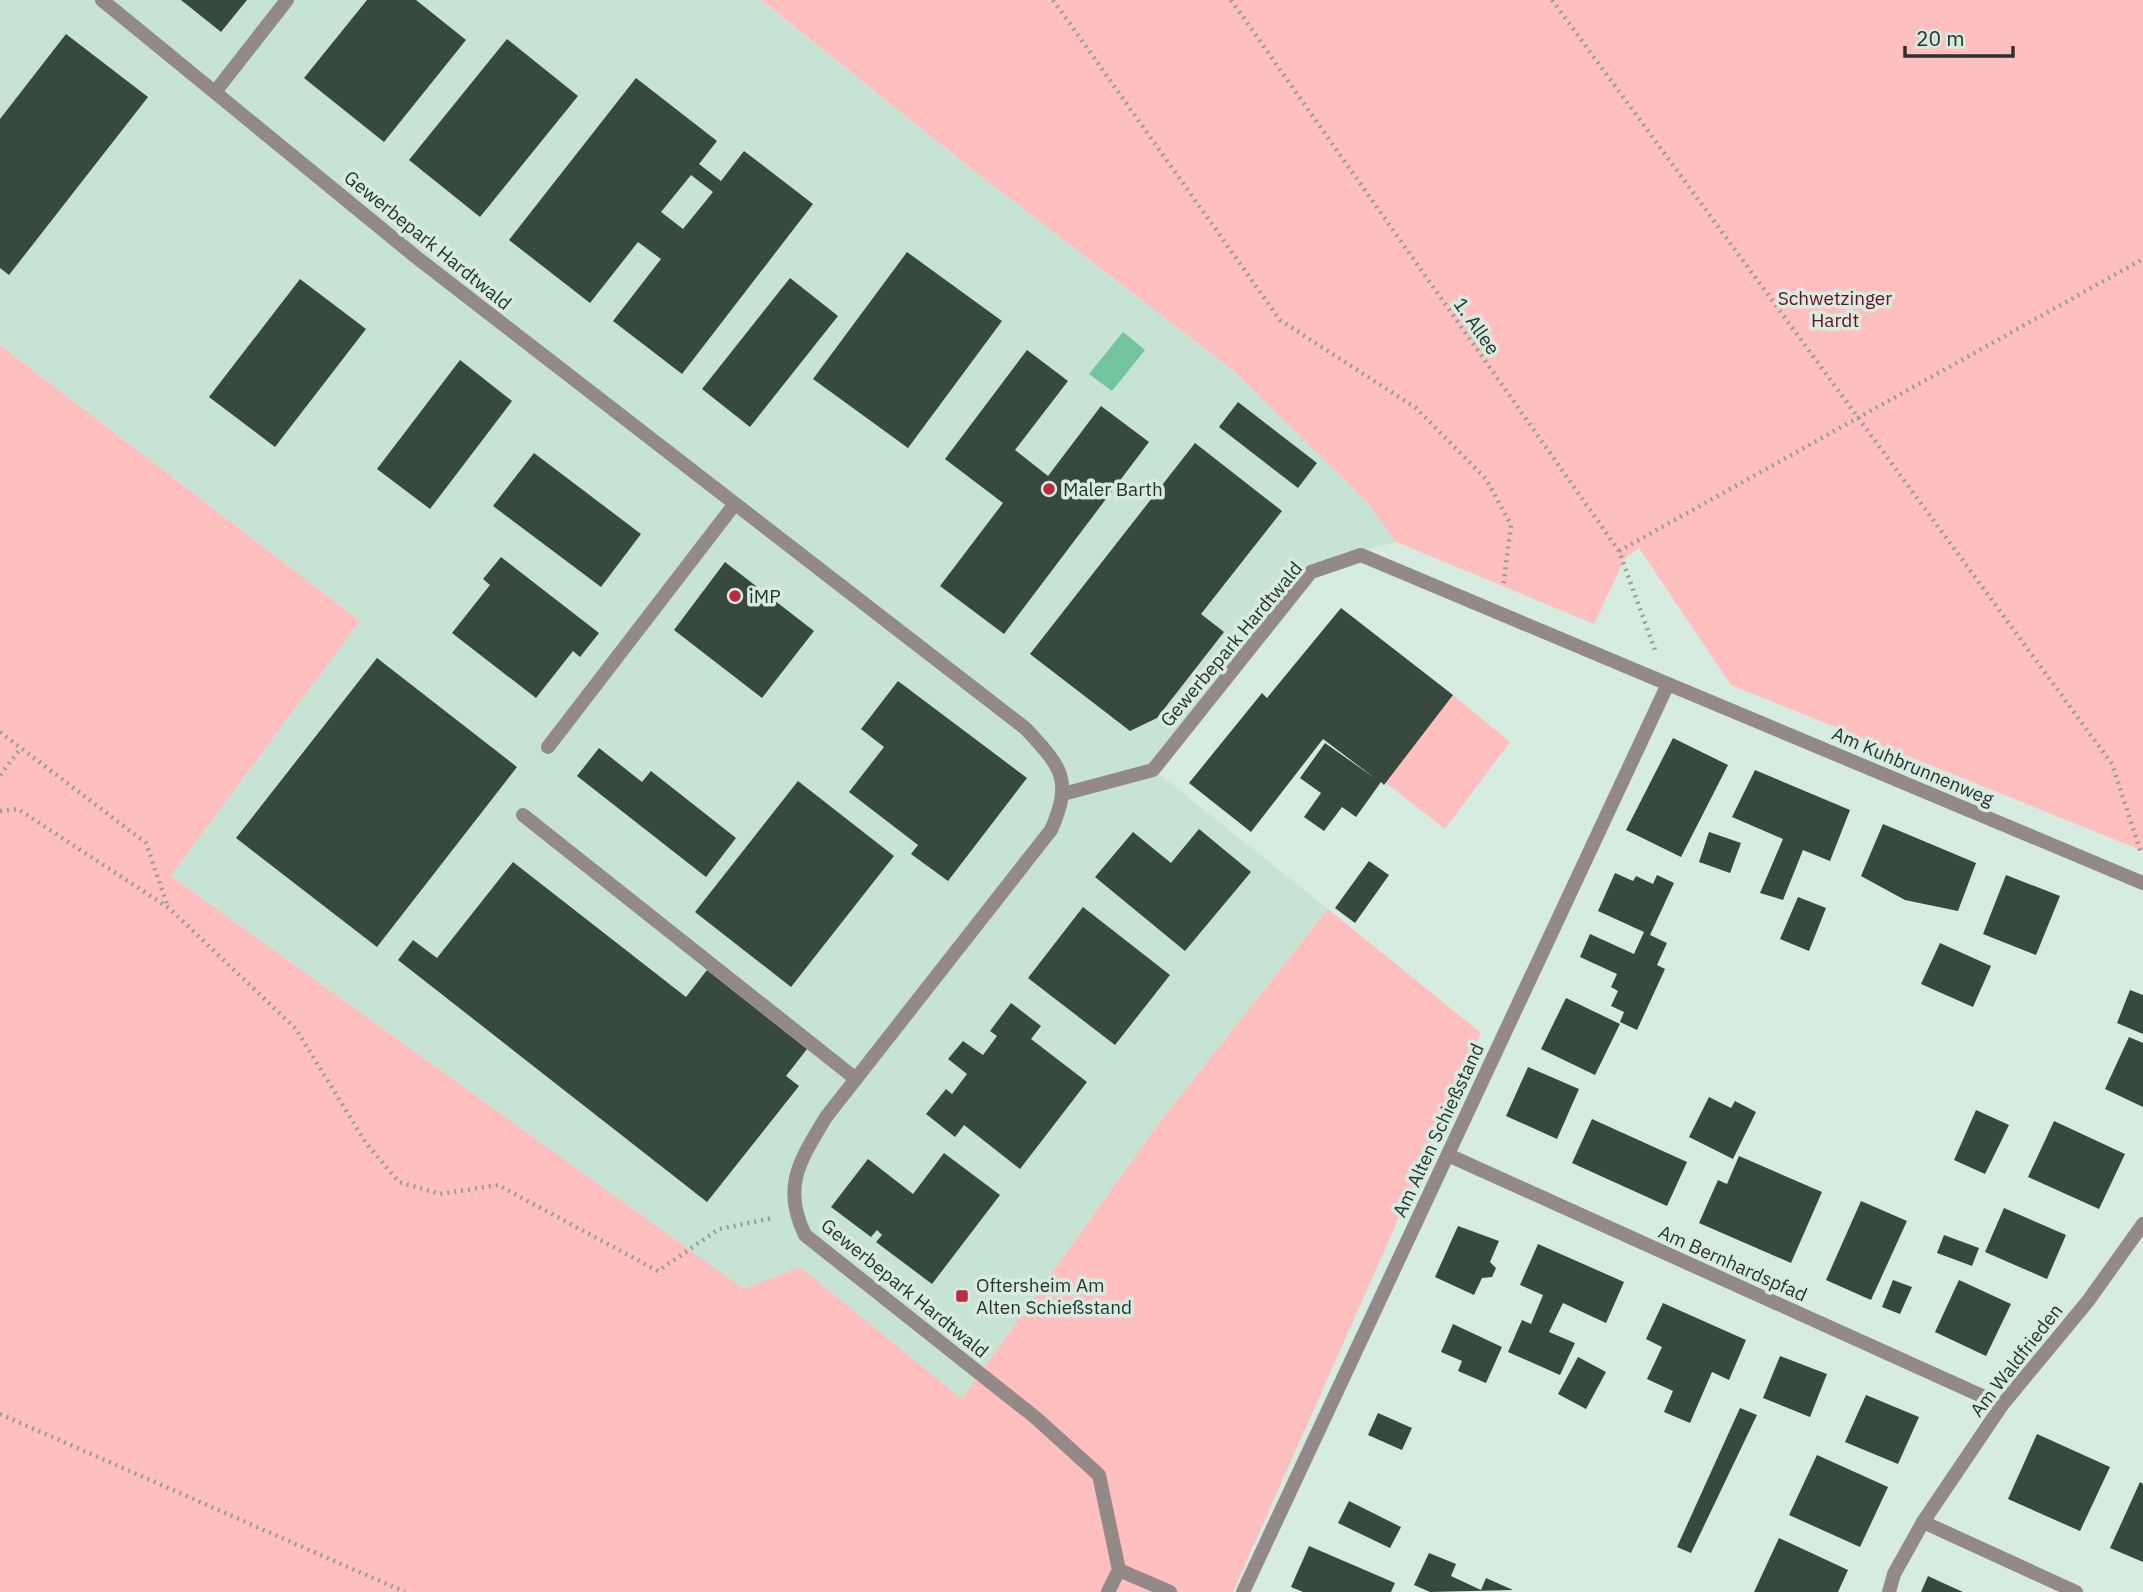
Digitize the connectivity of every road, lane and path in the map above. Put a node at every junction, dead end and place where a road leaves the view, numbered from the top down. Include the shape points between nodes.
1 (102, 0) edge
2 (287, 0) edge
3 (1054, 0) edge
4 (1231, 0) edge
5 (1552, 0) edge
6 (215, 92) junction
7 (2143, 259) edge
8 (1861, 419) junction
9 (734, 505) junction
10 (1619, 551) junction
11 (1500, 613) junction
12 (1668, 684) junction
13 (0, 732) edge
14 (548, 747) dead end
15 (21, 748) junction
16 (0, 775) edge
17 (1063, 794) junction
18 (0, 811) edge
19 (523, 814) dead end
20 (2143, 860) edge
21 (2143, 883) edge
22 (169, 908) junction
23 (856, 1079) junction
24 (1448, 1156) junction
25 (795, 1213) junction
26 (2143, 1224) edge
27 (2002, 1405) junction
28 (0, 1414) edge
29 (1923, 1522) junction
30 (1119, 1570) junction
31 (405, 1592) edge
32 (1108, 1592) edge
33 (1170, 1592) edge
34 (1243, 1592) edge
35 (1889, 1592) edge
36 (2076, 1592) edge

1 - 6 street, Gewerbepark Hardtwald
2 - 6 street
3 - 11 path via 1280,320 1416,408 1486,479 1511,525
4 - 10 path, 1. Allee
5 - 8 path
6 - 9 street, Gewerbepark Hardtwald via 416,257
7 - 8 path
8 - 10 path
8 - 20 path via 2112,764
9 - 14 street
9 - 17 street, Gewerbepark Hardtwald via 1025,728 1061,771
10 - 12 path, 1. Allee
11 - 12 street, Gewerbepark Hardtwald
11 - 17 street, Gewerbepark Hardtwald via 1361,555 1311,572 1153,770
12 - 21 street, Am Kuhbrunnenweg
12 - 24 street, Am Alten Schießstand
13 - 15 path
15 - 16 path
15 - 22 path via 146,843
17 - 23 street, Gewerbepark Hardtwald via 1051,830
18 - 22 path via 18,809
19 - 23 street
22 - 25 path via 296,1028 366,1143 399,1182 440,1195 498,1185 658,1271 719,1228
23 - 25 street, Gewerbepark Hardtwald via 799,1161
24 - 27 street, Am Bernhardspfad
24 - 34 street, Am Alten Schießstand
25 - 30 street, Gewerbepark Hardtwald via 805,1235 1005,1393 1099,1475
26 - 27 street, Am Waldfrieden via 2088,1301
27 - 29 street, Am Waldfrieden
28 - 31 path
29 - 35 street, Am Waldfrieden
29 - 36 street
30 - 32 street
30 - 33 street

